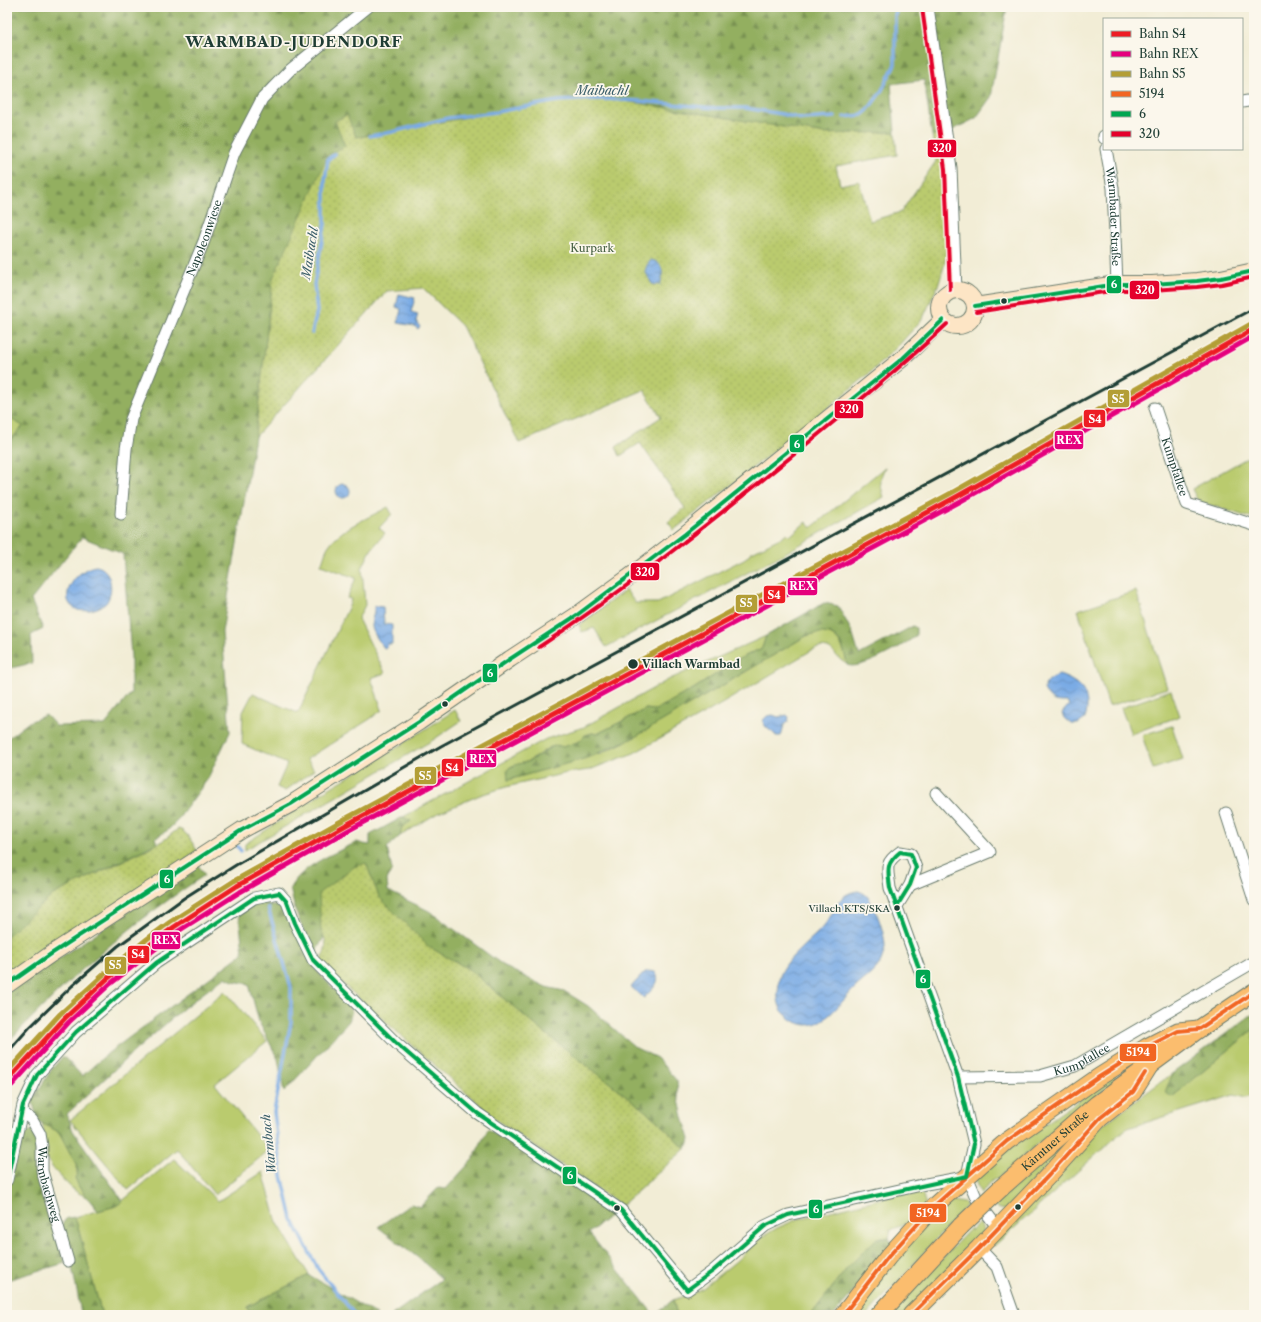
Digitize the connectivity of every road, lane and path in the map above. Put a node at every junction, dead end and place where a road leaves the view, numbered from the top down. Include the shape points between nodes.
1 (368, 7) edge
2 (928, 7) edge
3 (1254, 100) edge
4 (1243, 102) edge
5 (1106, 150) edge
6 (1254, 271) edge
7 (1117, 284) junction
8 (956, 290) junction
9 (975, 306) junction
10 (943, 320) junction
11 (1155, 408) dead end
12 (121, 514) dead end
13 (1254, 525) edge
14 (936, 793) dead end
15 (1226, 813) dead end
16 (910, 885) junction
17 (1254, 900) edge
18 (897, 906) junction
19 (1254, 962) edge
20 (7, 985) edge
21 (1254, 992) edge
22 (1199, 1029) junction
23 (1150, 1065) junction
24 (958, 1077) junction
25 (22, 1112) junction
26 (967, 1176) junction
27 (7, 1180) edge
28 (998, 1228) junction
29 (979, 1248) junction
30 (68, 1261) dead end
31 (844, 1315) edge
32 (879, 1315) edge
33 (911, 1315) edge
34 (1014, 1315) edge

1 - 12 street, Napoleonwiese via 290,70 262,99 234,153 204,241 131,419
2 - 8 street via 951,168
3 - 4 street
5 - 7 street, Warmbader Straße via 1113,188
6 - 7 street via 1197,281
7 - 9 street
8 - 9 street via 971,296
8 - 10 street via 946,294 940,302 939,312
9 - 10 street via 973,317 964,325 953,326
10 - 20 street via 903,358 691,529 577,615 419,722 291,804 229,839
11 - 13 street, Kumpfallee via 1187,504
14 - 16 street via 990,852
15 - 17 street
16 - 18 street
16 - 18 street via 916,868 911,854 900,852 891,858 888,865 890,888
18 - 24 street
19 - 24 street, Kumpfallee via 1075,1066 1040,1076
21 - 22 main road, Kärntner Straße
22 - 23 main road, Kärntner Straße
22 - 26 main road via 1178,1031 1099,1077 1007,1141
23 - 28 main road via 1133,1092 1100,1118
23 - 32 main road, Kärntner Straße, bridge via 1097,1104 1001,1188 961,1226
24 - 26 street via 974,1144
25 - 26 street via 37,1075 76,1032 156,963 254,898 279,893 287,902 313,960 397,1044 477,1113 621,1210 687,1290 765,1226 788,1215
25 - 27 street
25 - 30 street, Warmbachweg via 32,1120 40,1134 42,1171
26 - 28 street via 978,1202
26 - 31 main road via 933,1207 888,1257
28 - 29 main road
29 - 33 main road
29 - 34 street via 997,1267

